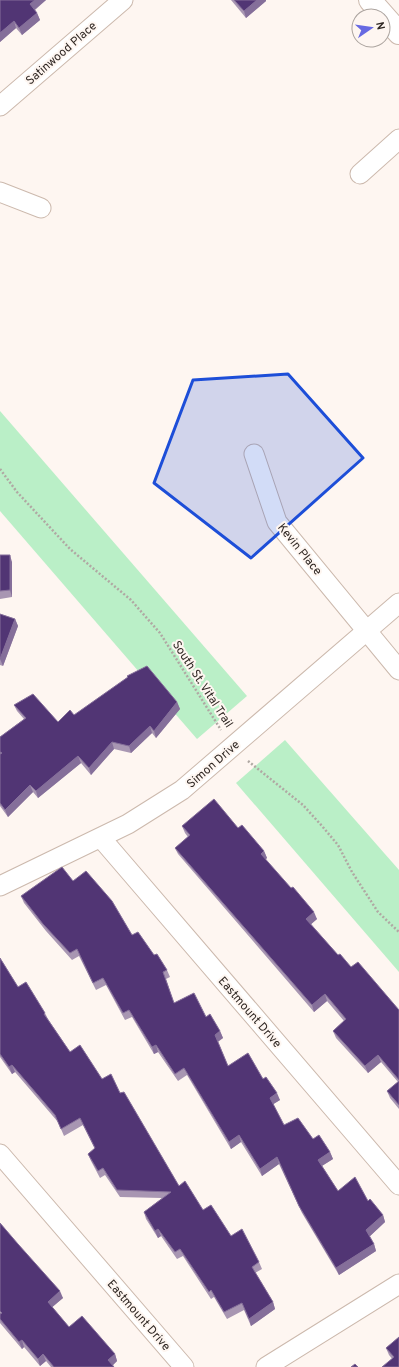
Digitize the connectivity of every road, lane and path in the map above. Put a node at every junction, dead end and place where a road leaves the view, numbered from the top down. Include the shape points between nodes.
1 (122, 0) edge
2 (370, 0) edge
3 (399, 33) edge
4 (0, 106) edge
5 (399, 139) edge
6 (360, 174) dead end
7 (0, 192) edge
8 (41, 208) dead end
9 (254, 454) dead end
10 (0, 469) edge
11 (399, 603) edge
12 (367, 632) junction
13 (399, 670) edge
14 (234, 746) junction
15 (101, 838) junction
16 (0, 886) edge
17 (399, 932) edge
18 (0, 1154) edge
19 (399, 1185) edge
20 (399, 1284) edge
21 (184, 1367) edge
22 (266, 1367) edge

1 - 4 street, Satinwood Place
2 - 3 street
5 - 6 street
7 - 8 street
9 - 12 street, Kevin Place via 278,522
10 - 14 path, South St. Vital Trail via 17,492 70,549 131,600 160,633 221,731
11 - 12 street, Simon Drive
12 - 13 street, Kevin Place
12 - 14 street, Simon Drive
14 - 15 street, Simon Drive via 182,790 143,816
14 - 17 path, South St. Vital Trail via 253,766 302,805 322,826 338,845 378,912
15 - 16 street, Simon Drive
15 - 19 street, Eastmount Drive
18 - 21 street, Eastmount Drive
20 - 22 street

